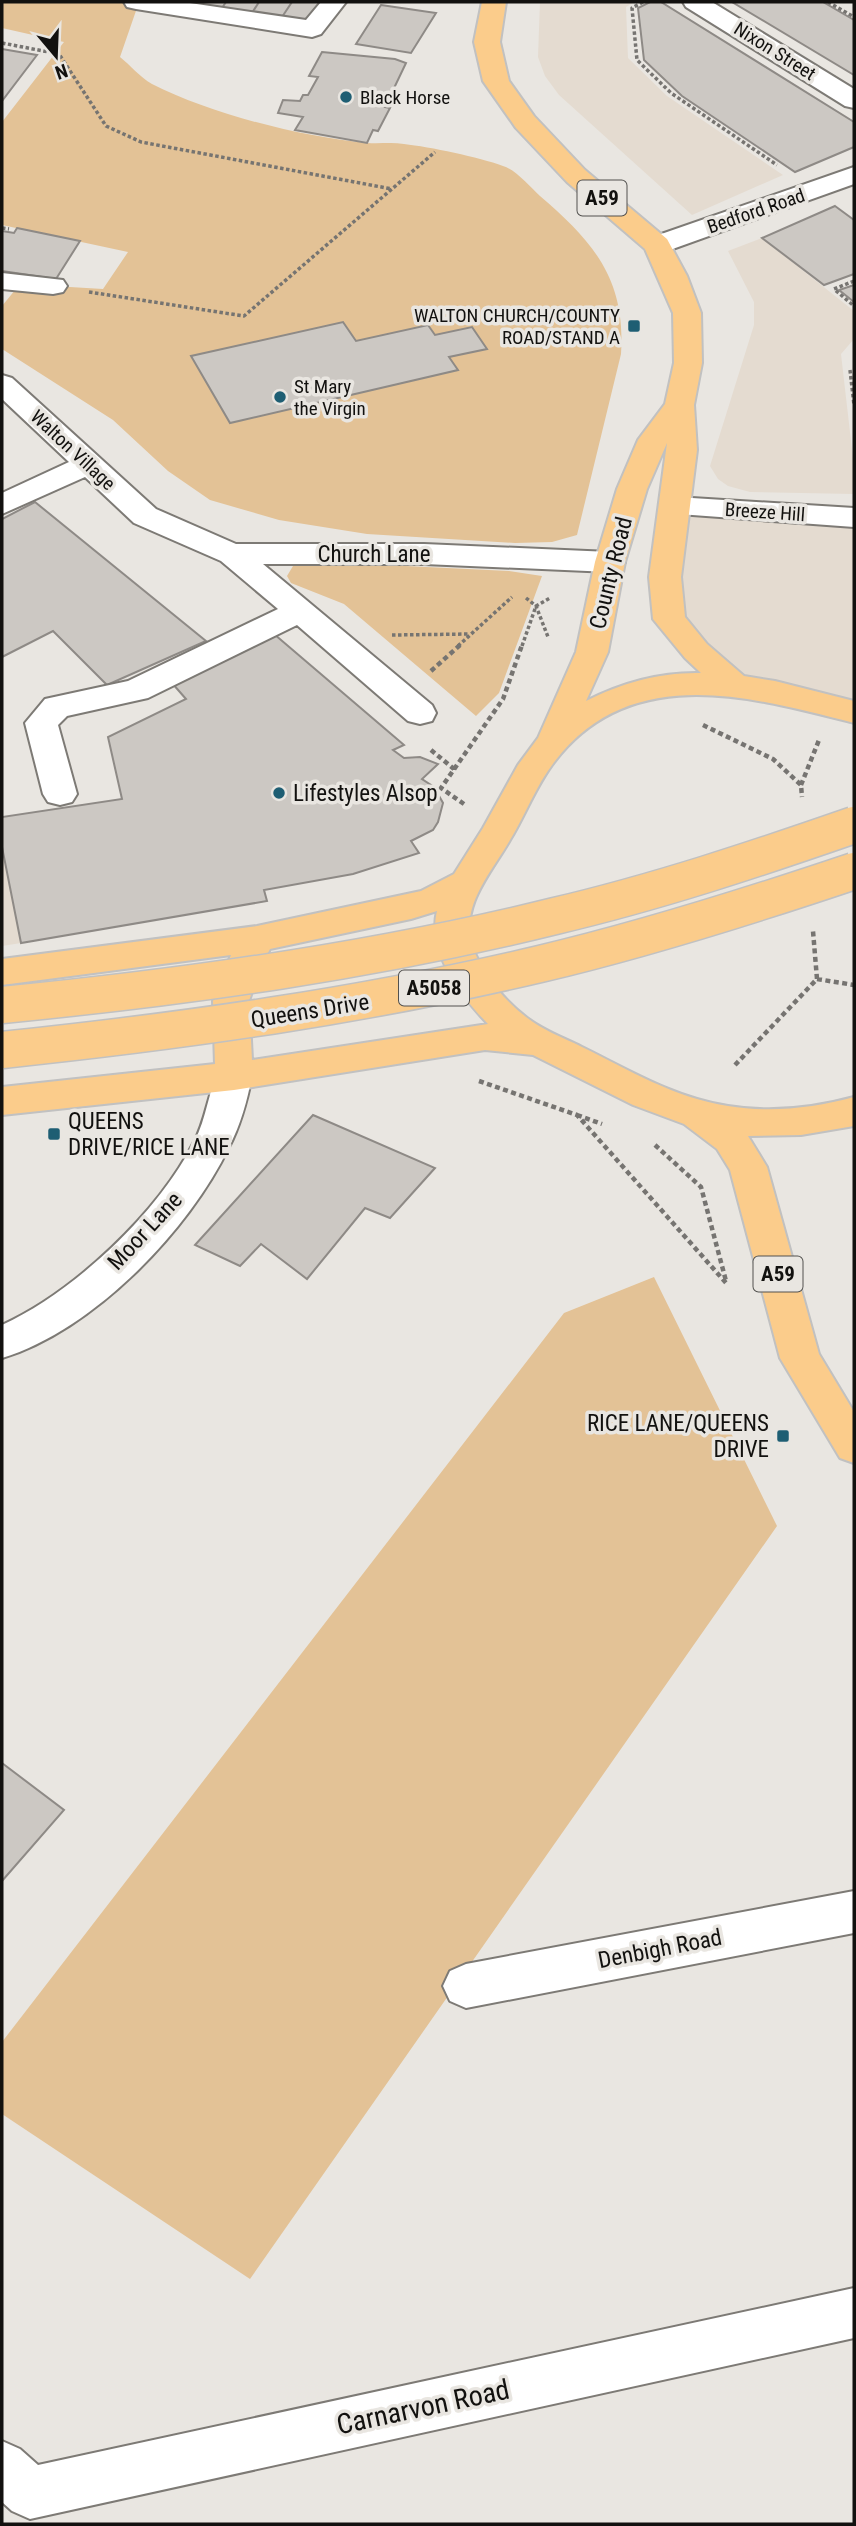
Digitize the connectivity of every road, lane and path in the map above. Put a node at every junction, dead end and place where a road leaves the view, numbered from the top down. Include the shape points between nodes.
1 (136, 2) edge
2 (334, 2) edge
3 (492, 2) edge
4 (643, 2) edge
5 (695, 2) edge
6 (828, 2) edge
7 (854, 17) edge
8 (2, 43) edge
9 (854, 100) edge
10 (435, 152) dead end
11 (840, 186) edge
12 (392, 189) junction
13 (2, 228) edge
14 (9, 229) dead end
15 (657, 245) junction
16 (2, 281) edge
17 (854, 281) edge
18 (53, 286) joint
19 (854, 306) edge
20 (850, 370) dead end
21 (2, 384) edge
22 (679, 405) junction
23 (854, 405) edge
24 (89, 464) junction
25 (2, 505) edge
26 (676, 506) junction
27 (145, 516) joint
28 (854, 518) edge
29 (232, 554) junction
30 (610, 562) junction
31 (518, 592) dead end
32 (300, 611) junction
33 (471, 634) junction
34 (548, 635) dead end
35 (330, 637) junction
36 (735, 686) junction
37 (411, 705) joint
38 (854, 712) edge
39 (820, 738) dead end
40 (550, 745) junction
41 (426, 746) dead end
42 (454, 769) junction
43 (800, 785) dead end
44 (60, 793) dead end
45 (473, 794) dead end
46 (854, 825) edge
47 (854, 871) edge
48 (467, 882) junction
49 (257, 939) junction
50 (2, 972) edge
51 (854, 985) edge
52 (2, 1005) edge
53 (541, 1042) junction
54 (2, 1050) edge
55 (735, 1065) dead end
56 (234, 1076) junction
57 (478, 1081) dead end
58 (2, 1101) edge
59 (854, 1111) edge
60 (694, 1112) junction
61 (727, 1284) dead end
62 (2, 1342) edge
63 (854, 1444) edge
64 (854, 1912) edge
65 (466, 1986) dead end
66 (854, 2313) edge
67 (2, 2467) edge

1 - 2 street via 312,29
3 - 15 highway, County Road / A59 via 486,43 496,81 525,122 576,176
4 - 11 path via 632,8 637,60 671,93
5 - 9 street, Nixon Street
6 - 7 path
8 - 12 path via 59,54 106,126 141,142
10 - 12 path
11 - 15 street, Bedford Road
12 - 18 path via 244,316
13 - 14 path
15 - 22 highway, County Road / A59 via 687,313 688,363
16 - 18 street
17 - 19 path via 834,289
20 - 23 path
21 - 24 street, Walton Village
22 - 26 highway, County Road / A59 via 682,450
22 - 30 highway, County Road / A59 via 653,440 632,489
24 - 25 street
24 - 27 street, Walton Village
26 - 28 street, Breeze Hill
26 - 36 highway, County Road / A59 via 665,577 669,619
27 - 29 street, Church Lane
29 - 30 street, Church Lane via 424,554
29 - 32 street
30 - 40 highway, County Road / A59 via 592,652
31 - 33 path
32 - 35 street
32 - 44 street via 137,690 56,707 41,723
33 - 35 path
33 - 37 path
34 - 42 path via 536,606 503,699
35 - 37 street
36 - 38 highway, A59
36 - 40 highway, A59 via 694,681 650,686 578,720
39 - 43 path
40 - 48 highway, A59
41 - 42 path
42 - 45 path via 441,788 466,806
46 - 52 highway, Queens Drive / A5058, bridge via 647,891 393,952 111,995
47 - 54 highway, Queens Drive / A5058, bridge via 585,955 454,985 317,1012
48 - 49 highway via 411,906
48 - 53 highway, A59 via 458,895 452,933 460,957 490,1006 516,1029
49 - 50 highway
49 - 56 highway via 232,1001
51 - 55 path via 817,979
53 - 56 highway via 485,1037
53 - 60 highway, A59 via 646,1097
56 - 58 highway
56 - 62 street, Moor Lane via 227,1114 213,1144 195,1175 149,1231 92,1287 41,1323
57 - 61 path via 577,1115
59 - 60 highway, A59 via 782,1125
60 - 63 highway, A59 via 730,1139 748,1167 800,1358
64 - 65 street, Denbigh Road
66 - 67 street, Carnarvon Road via 30,2493

